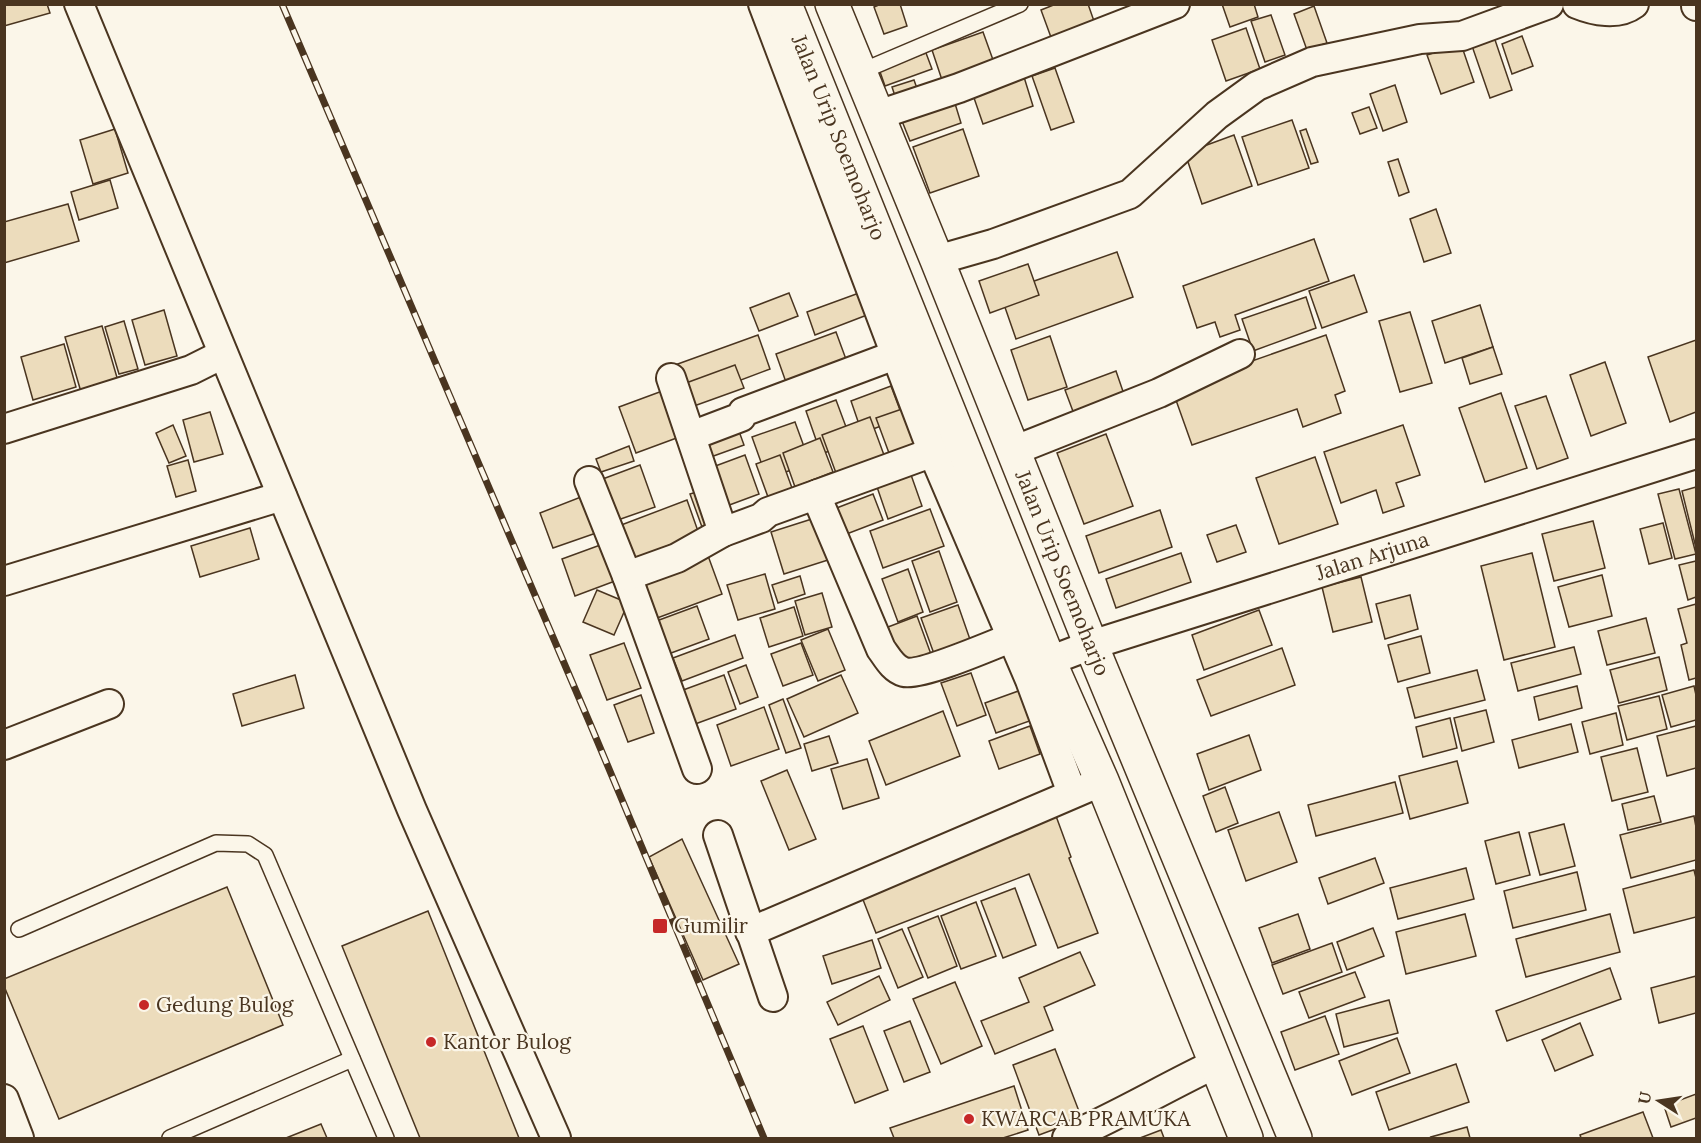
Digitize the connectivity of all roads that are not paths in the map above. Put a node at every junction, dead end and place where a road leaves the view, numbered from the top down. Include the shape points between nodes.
1 (79, 4) edge
2 (763, 4) edge
3 (785, 4) edge
4 (832, 4) edge
5 (848, 4) edge
6 (1020, 4) edge
7 (1175, 4) edge
8 (1549, 4) edge
9 (1577, 4) edge
10 (1634, 4) edge
11 (866, 70) junction
12 (883, 113) junction
13 (941, 258) junction
14 (909, 350) junction
15 (223, 354) junction
16 (1240, 354) dead end
17 (671, 378) dead end
18 (4, 429) edge
19 (691, 436) junction
20 (947, 447) junction
21 (1018, 449) junction
22 (1696, 454) edge
23 (589, 481) dead end
24 (818, 494) junction
25 (282, 496) junction
26 (723, 532) junction
27 (627, 576) junction
28 (4, 580) edge
29 (1023, 632) junction
30 (1096, 644) junction
31 (1049, 661) junction
32 (108, 704) dead end
33 (4, 745) edge
34 (697, 769) dead end
35 (1102, 781) junction
36 (1072, 793) junction
37 (718, 835) dead end
38 (19, 929) dead end
39 (750, 932) junction
40 (773, 997) dead end
41 (352, 1059) junction
42 (1217, 1063) junction
43 (4, 1100) edge
44 (19, 1138) edge
45 (170, 1138) edge
46 (386, 1138) edge
47 (556, 1138) edge
48 (1067, 1138) edge
49 (1246, 1138) edge
50 (1295, 1138) edge

1 - 15 street
2 - 14 street
3 - 14 highway, Jalan Urip Soemoharjo
4 - 11 highway, Jalan Urip Soemoharjo
5 - 11 street
6 - 11 lane
7 - 12 street via 960,88
8 - 13 street via 1461,36 1420,39 1312,62 1257,86 1217,115 1130,194 993,244
9 - 10 street via 1611,12
11 - 12 highway, Jalan Urip Soemoharjo
12 - 13 highway, Jalan Urip Soemoharjo
13 - 21 highway, Jalan Urip Soemoharjo
14 - 19 street via 743,412 741,417
14 - 20 highway, Jalan Urip Soemoharjo
15 - 18 street via 192,370
15 - 25 street
16 - 21 street via 1159,393
17 - 19 street
19 - 26 street
20 - 24 street
20 - 29 highway, Jalan Urip Soemoharjo
21 - 30 highway, Jalan Urip Soemoharjo
22 - 30 street, Jalan Arjuna
23 - 27 street
24 - 26 street
24 - 29 street via 881,649 898,669 910,672 942,665
25 - 28 street
25 - 47 street via 443,882
26 - 27 street via 677,558
27 - 34 street
29 - 31 highway, Jalan Urip Soemoharjo
29 - 36 street via 1030,680
30 - 31 street, Jalan Arjuna
30 - 50 highway, Jalan Urip Soemoharjo
31 - 35 highway, Jalan Urip Soemoharjo
32 - 33 street
35 - 36 street
35 - 42 highway, Jalan Urip Soemoharjo
36 - 39 street
37 - 39 street
38 - 41 lane via 216,843 248,844 265,855
39 - 40 street
41 - 45 lane
41 - 46 lane
42 - 48 street
42 - 49 highway, Jalan Urip Soemoharjo
43 - 44 street

